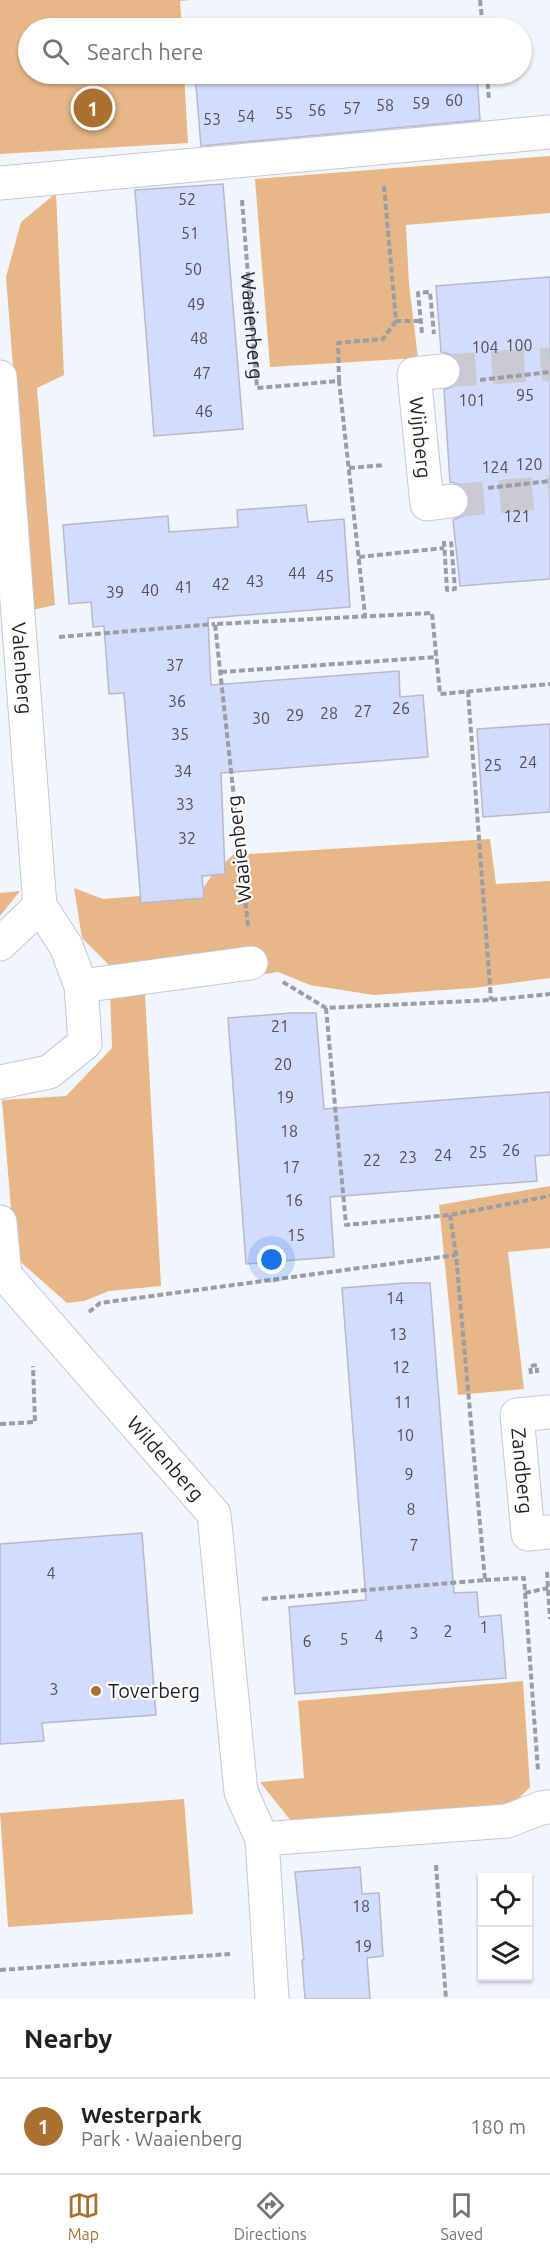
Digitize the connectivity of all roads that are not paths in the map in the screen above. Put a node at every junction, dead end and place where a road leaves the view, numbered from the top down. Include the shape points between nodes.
1 (550, 132) edge
2 (0, 183) edge
3 (457, 376) tunnel mouth
4 (0, 377) edge
5 (446, 502) tunnel mouth
6 (39, 906) junction
7 (0, 944) edge
8 (251, 963) road end
9 (81, 986) junction
10 (0, 1082) edge
11 (0, 1222) edge
12 (548, 1412) dead end
13 (547, 1532) edge
14 (545, 1808) edge
15 (262, 1839) junction
16 (272, 1999) edge

1 - 2 street
3 - 5 street, Wijnberg via 414,374 426,504
4 - 6 street, Valenberg
6 - 7 street
6 - 9 street via 66,946
8 - 9 street
9 - 10 street via 85,1043 49,1072
11 - 15 street, Wildenberg via 5,1275 214,1514 241,1792
12 - 13 street, Zandberg via 517,1414 528,1534
14 - 15 street via 507,1821
15 - 16 street

